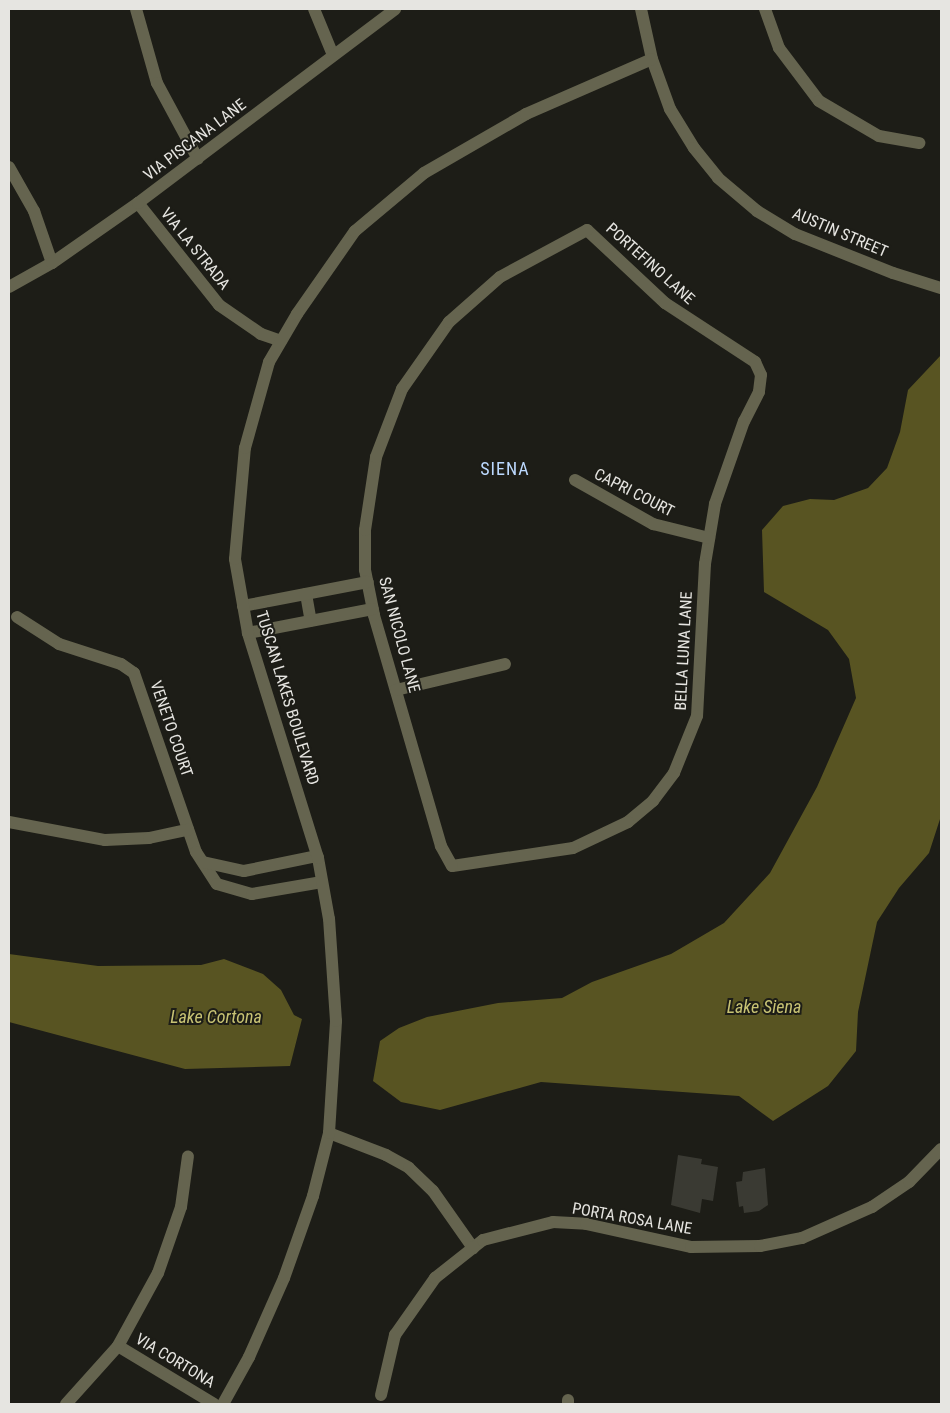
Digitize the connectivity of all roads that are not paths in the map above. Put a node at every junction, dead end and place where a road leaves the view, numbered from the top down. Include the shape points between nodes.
1 (136, 9) edge
2 (314, 9) edge
3 (395, 9) edge
4 (641, 9) edge
5 (765, 9) edge
6 (333, 55) junction
7 (652, 59) junction
8 (918, 143) dead end
9 (198, 159) junction
10 (9, 167) edge
11 (138, 203) junction
12 (587, 230) joint
13 (52, 263) junction
14 (9, 287) edge
15 (941, 288) edge
16 (281, 341) junction
17 (762, 375) joint
18 (575, 480) dead end
19 (709, 538) junction
20 (368, 582) junction
21 (306, 594) junction
22 (243, 606) junction
23 (373, 609) junction
24 (17, 617) dead end
25 (311, 621) junction
26 (248, 633) junction
27 (505, 664) dead end
28 (396, 690) junction
29 (9, 822) edge
30 (188, 830) junction
31 (317, 856) junction
32 (203, 862) junction
33 (452, 866) joint
34 (322, 882) junction
35 (329, 1134) junction
36 (941, 1149) edge
37 (188, 1156) dead end
38 (473, 1248) junction
39 (118, 1346) junction
40 (381, 1395) dead end
41 (66, 1404) edge
42 (214, 1404) edge
43 (222, 1404) edge

1 - 9 street via 157,83
2 - 6 street
3 - 6 street, VIA PISCANA LANE
4 - 7 street, AUSTIN STREET
5 - 8 street via 779,48 819,101 879,136
6 - 9 street, VIA PISCANA LANE
7 - 15 street, AUSTIN STREET via 670,109 694,148 718,178 757,211 795,234 893,273
7 - 16 street, TUSCAN LAKES BOULEVARD via 526,114 424,172 355,231
9 - 11 street, VIA PISCANA LANE
10 - 13 street via 34,211
11 - 13 street, VIA PISCANA LANE
11 - 16 street, VIA LA STRADA via 219,305 261,334
12 - 17 street, PORTEFINO LANE via 665,304 755,362
12 - 20 street, SAN NICOLO LANE via 500,277 449,322 412,374 388,422 376,457 365,530
13 - 14 street, VIA PISCANA LANE
16 - 22 street, TUSCAN LAKES BOULEVARD via 270,362 245,448 234,559
17 - 19 street, BELLA LUNA LANE via 759,392 744,422 715,504
18 - 19 street, CAPRI COURT via 653,524
19 - 33 street, BELLA LUNA LANE via 697,716 674,773 653,801 628,822 573,848
20 - 21 street
20 - 23 street, SAN NICOLO LANE
21 - 22 street
21 - 25 street
22 - 26 street, TUSCAN LAKES BOULEVARD
23 - 25 street
23 - 28 street, SAN NICOLO LANE
24 - 30 street, VENETO COURT via 59,644 122,664 134,674
25 - 26 street
26 - 31 street, TUSCAN LAKES BOULEVARD
27 - 28 street
28 - 33 street, SAN NICOLO LANE via 441,846
29 - 30 street via 104,840 149,838
30 - 32 street, VENETO COURT
31 - 32 street via 244,871
31 - 34 street, TUSCAN LAKES BOULEVARD
32 - 34 street, VENETO COURT via 217,884 241,894 263,894
34 - 35 street, TUSCAN LAKES BOULEVARD via 335,988
35 - 38 street via 386,1154 409,1168 433,1191
35 - 43 street, TUSCAN LAKES BOULEVARD via 300,1238 249,1357
36 - 38 street, PORTA ROSA LANE via 909,1182 872,1207 802,1238 760,1246 691,1247 586,1224 553,1222 483,1240
37 - 39 street via 182,1207 158,1273
38 - 40 street, PORTA ROSA LANE via 435,1278 395,1335
39 - 41 street
39 - 42 street, VIA CORTONA

